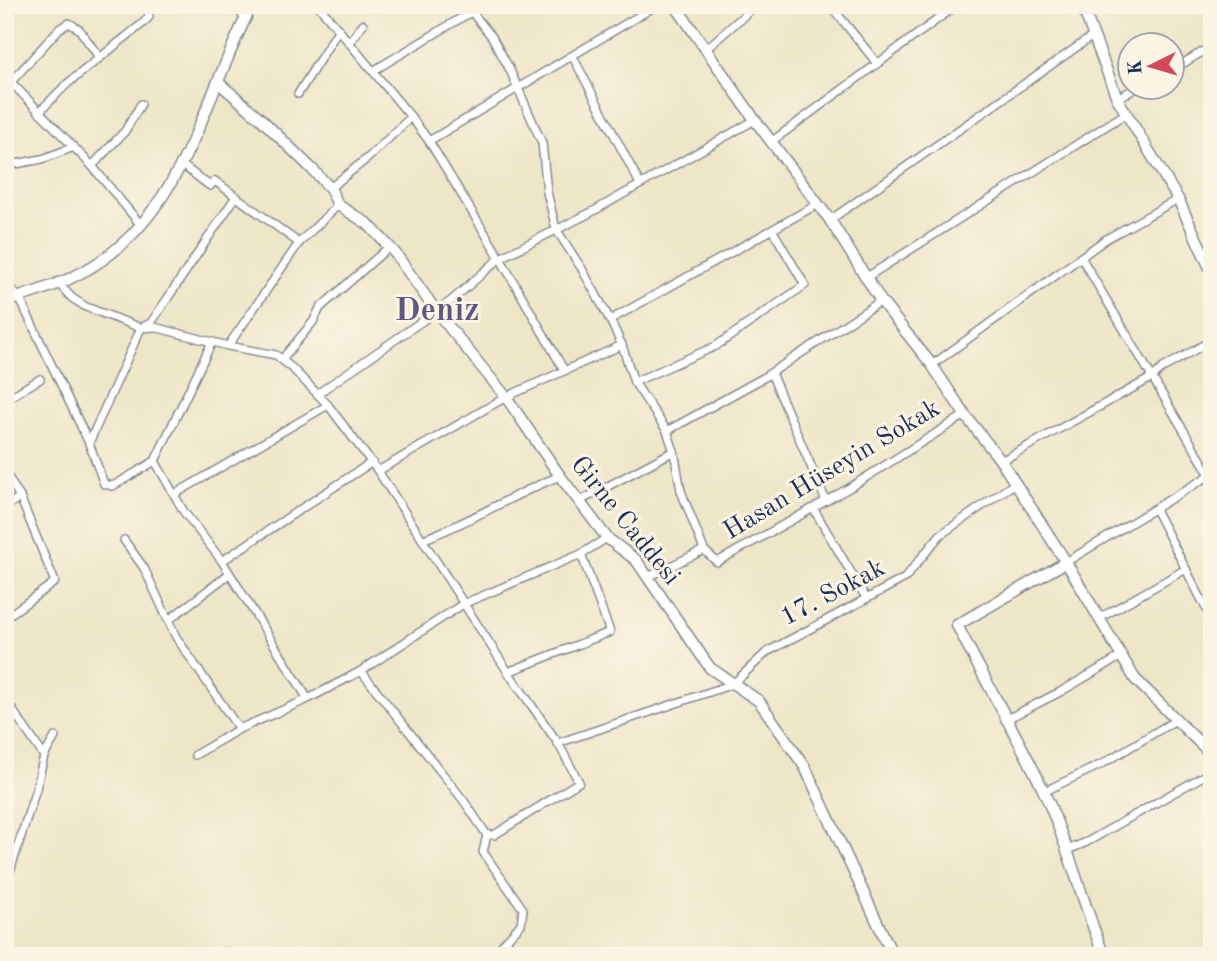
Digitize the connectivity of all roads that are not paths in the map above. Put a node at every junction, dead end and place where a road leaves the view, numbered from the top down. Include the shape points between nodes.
1 (147, 5) edge
2 (235, 5) edge
3 (252, 5) edge
4 (318, 5) edge
5 (657, 5) edge
6 (756, 5) edge
7 (830, 5) edge
8 (957, 5) edge
9 (1082, 5) edge
10 (679, 7) edge
11 (469, 9) edge
12 (245, 19) junction
13 (363, 24) dead end
14 (339, 29) junction
15 (1094, 35) junction
16 (350, 42) junction
17 (1212, 46) edge
18 (706, 49) junction
19 (99, 57) junction
20 (573, 57) junction
21 (1186, 61) edge
22 (877, 64) junction
23 (373, 71) junction
24 (8, 79) edge
25 (219, 83) junction
26 (517, 88) junction
27 (298, 94) dead end
28 (1116, 95) edge
29 (1119, 102) edge
30 (141, 104) dead end
31 (39, 112) junction
32 (1125, 114) junction
33 (411, 117) junction
34 (755, 120) junction
35 (429, 141) junction
36 (771, 142) junction
37 (74, 147) junction
38 (182, 164) junction
39 (5, 166) edge
40 (92, 166) junction
41 (640, 184) junction
42 (330, 188) junction
43 (235, 198) junction
44 (1178, 199) junction
45 (818, 204) junction
46 (338, 205) junction
47 (830, 220) junction
48 (140, 224) junction
49 (556, 229) junction
50 (773, 231) junction
51 (299, 243) junction
52 (388, 247) junction
53 (1207, 251) edge
54 (1081, 257) junction
55 (500, 258) junction
56 (1212, 272) edge
57 (867, 277) junction
58 (57, 282) junction
59 (5, 284) edge
60 (19, 297) junction
61 (881, 301) junction
62 (5, 302) edge
63 (436, 311) junction
64 (610, 320) junction
65 (141, 328) junction
66 (1212, 340) edge
67 (212, 342) junction
68 (622, 345) junction
69 (228, 346) junction
70 (283, 358) junction
71 (932, 365) junction
72 (564, 370) junction
73 (771, 373) junction
74 (1153, 377) junction
75 (40, 379) dead end
76 (634, 382) junction
77 (317, 394) junction
78 (506, 397) junction
79 (5, 400) edge
80 (328, 405) junction
81 (965, 415) junction
82 (667, 431) junction
83 (89, 443) junction
84 (674, 451) junction
85 (155, 461) junction
86 (1001, 461) junction
87 (372, 462) junction
88 (5, 471) edge
89 (379, 471) junction
90 (1211, 474) edge
91 (559, 476) junction
92 (1014, 484) junction
93 (175, 494) junction
94 (20, 497) junction
95 (580, 501) junction
96 (826, 501) junction
97 (5, 507) edge
98 (813, 508) junction
99 (1155, 509) junction
100 (607, 538) junction
101 (424, 539) junction
102 (124, 540) dead end
103 (704, 550) junction
104 (581, 554) junction
105 (222, 561) junction
106 (1066, 562) junction
107 (1186, 569) junction
108 (229, 574) junction
109 (648, 578) junction
110 (866, 598) junction
111 (463, 604) junction
112 (5, 618) edge
113 (170, 619) junction
114 (1098, 619) junction
115 (1212, 620) edge
116 (1120, 657) junction
117 (360, 671) junction
118 (508, 672) junction
119 (733, 684) junction
120 (5, 699) edge
121 (307, 699) junction
122 (1005, 720) junction
123 (1176, 720) junction
124 (239, 729) junction
125 (55, 737) dead end
126 (558, 743) junction
127 (195, 755) dead end
128 (1212, 755) edge
129 (44, 756) junction
130 (1212, 771) edge
131 (1043, 792) junction
132 (487, 835) junction
133 (1068, 850) junction
134 (5, 887) edge
135 (211, 956) edge
136 (229, 956) edge
137 (492, 956) edge
138 (893, 956) edge
139 (1104, 956) edge

1 - 19 street via 149,17
2 - 12 street
3 - 12 street
4 - 14 street
5 - 20 street
6 - 18 street
7 - 22 street
8 - 22 street
9 - 15 street
10 - 18 street
11 - 23 street
11 - 26 street via 492,37
12 - 25 street
13 - 16 street
14 - 16 street
14 - 27 street
15 - 28 street
15 - 47 street
16 - 23 street
17 - 21 street
18 - 34 street
19 - 24 street via 79,29 69,23
19 - 31 street
20 - 26 street
20 - 41 street
22 - 36 street
23 - 33 street
24 - 31 street
25 - 38 street
25 - 42 street
26 - 35 street
26 - 49 street via 542,143
29 - 32 street
30 - 40 street via 125,131
31 - 37 street
32 - 44 street
32 - 57 street
33 - 35 street
33 - 42 street
34 - 36 street
34 - 41 street
35 - 55 street
36 - 45 street
37 - 39 street
37 - 40 street
38 - 43 street via 211,186 215,181
38 - 48 street via 155,211
40 - 48 street
41 - 49 street
42 - 46 street
43 - 51 street
43 - 65 street via 151,323
44 - 53 street
44 - 54 street
45 - 47 street
45 - 50 street
46 - 51 street
46 - 52 street, Girne Caddesi via 368,224
47 - 57 street
48 - 58 street via 124,244 76,276
49 - 55 street
49 - 64 street
50 - 64 street
50 - 76 street via 805,285 716,346
51 - 69 street
52 - 63 street, Girne Caddesi
52 - 70 street via 320,307
53 - 56 street
54 - 71 street
54 - 74 street
55 - 63 street
55 - 72 street
57 - 61 street
58 - 60 street
58 - 65 street via 86,307
59 - 60 street
60 - 62 street
60 - 83 street
61 - 71 street
61 - 73 street
63 - 77 street
63 - 78 street, Girne Caddesi
64 - 68 street
65 - 67 street
65 - 83 street
66 - 74 street
67 - 69 street
67 - 85 street
68 - 72 street
68 - 76 street
69 - 70 street
70 - 77 street
71 - 81 street
72 - 78 street
73 - 82 street
73 - 96 street
74 - 86 street
74 - 90 street
75 - 79 street
76 - 82 street
77 - 80 street
78 - 89 street
78 - 91 street, Girne Caddesi
80 - 87 street
80 - 93 street
81 - 86 street
81 - 96 street, Hasan Hüseyin Sokak
82 - 84 street
83 - 85 street via 104,484 113,486
84 - 95 street
84 - 103 street via 681,491
85 - 93 street
86 - 92 street
87 - 89 street
87 - 105 street
88 - 94 street
89 - 101 street
90 - 99 street
91 - 95 street, Girne Caddesi
91 - 101 street
92 - 106 street
92 - 110 street, 17. Sokak via 940,535 905,578
93 - 105 street
94 - 97 street
94 - 112 street via 55,582
95 - 100 street, Girne Caddesi
96 - 98 street, Hasan Hüseyin Sokak
98 - 103 street, Hasan Hüseyin Sokak via 717,562
98 - 110 street
99 - 106 street
99 - 107 street
100 - 104 street
100 - 109 street, Girne Caddesi via 636,560
101 - 111 street
102 - 113 street
103 - 109 street, Hasan Hüseyin Sokak
104 - 111 street
104 - 118 street via 610,632
105 - 108 street
106 - 114 street
106 - 122 street via 957,625
107 - 114 street
107 - 115 street
108 - 113 street
108 - 121 street
109 - 119 street, Girne Caddesi via 710,668
110 - 119 street, 17. Sokak via 767,652
111 - 117 street
111 - 118 street
113 - 124 street via 176,637
114 - 116 street
116 - 122 street
116 - 123 street
117 - 121 street
117 - 132 street
118 - 126 street
119 - 126 street
119 - 138 street, Girne Caddesi via 759,701 805,767
120 - 129 street
121 - 124 street
122 - 131 street
123 - 128 street
123 - 131 street
124 - 127 street
125 - 129 street
126 - 132 street via 579,782
129 - 134 street
130 - 133 street
131 - 133 street
132 - 137 street via 483,852 523,909 521,924
133 - 139 street
135 - 136 street via 226,952

